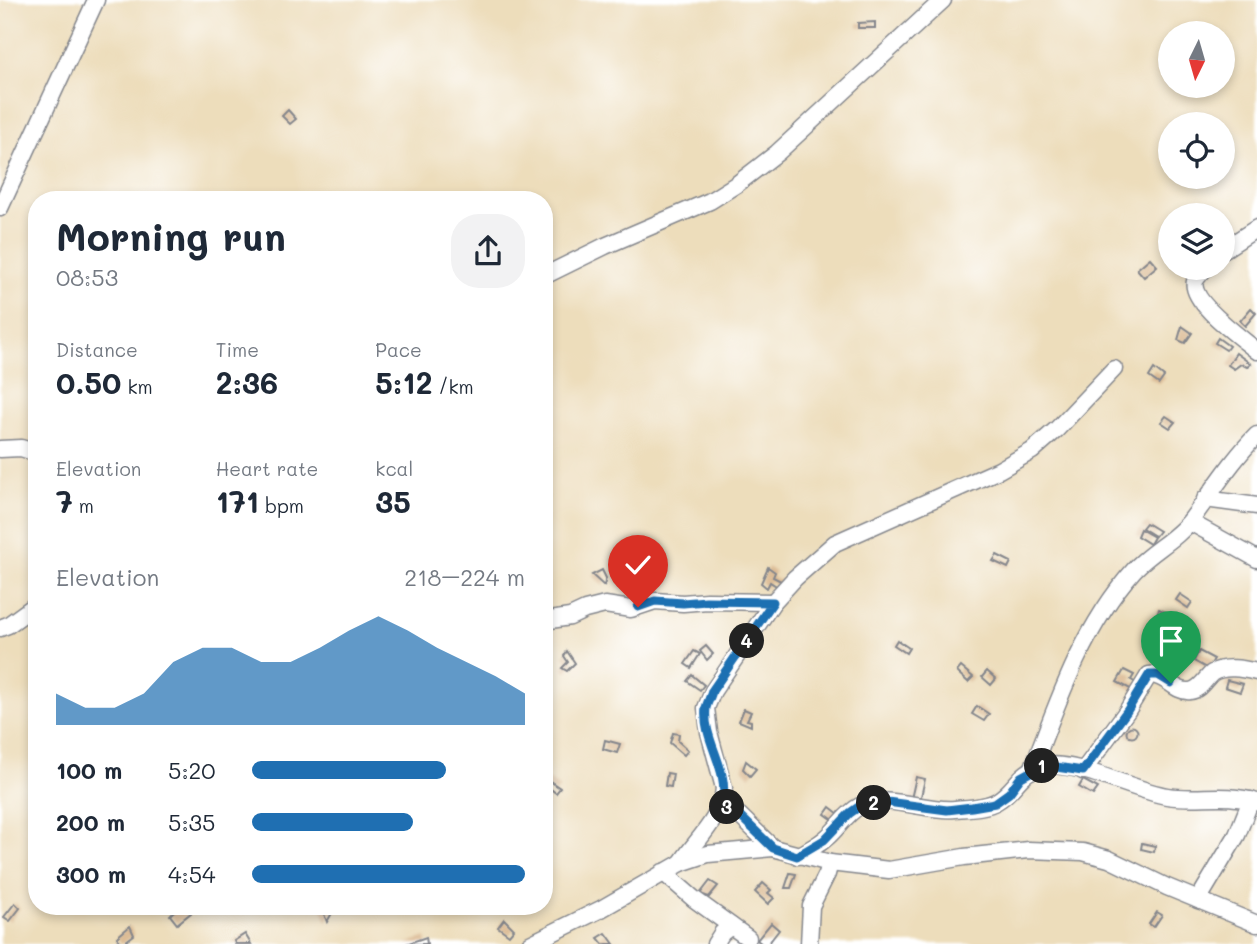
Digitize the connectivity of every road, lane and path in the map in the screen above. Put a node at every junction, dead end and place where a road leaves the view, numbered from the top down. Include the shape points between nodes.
1 (96, 0) edge
2 (943, 0) edge
3 (0, 208) edge
4 (1257, 228) edge
5 (1235, 242) edge
6 (553, 272) edge
7 (1195, 280) edge
8 (1257, 351) edge
9 (1114, 369) dead end
10 (1257, 435) edge
11 (0, 449) edge
12 (28, 450) edge
13 (1205, 499) junction
14 (1257, 506) edge
15 (1190, 522) junction
16 (1257, 559) edge
17 (773, 602) junction
18 (28, 611) edge
19 (553, 620) edge
20 (0, 628) edge
21 (1257, 672) edge
22 (1032, 770) junction
23 (1083, 771) junction
24 (1254, 801) edge
25 (722, 803) junction
26 (773, 848) junction
27 (797, 856) junction
28 (681, 863) junction
29 (830, 863) junction
30 (663, 872) junction
31 (1198, 900) junction
32 (1257, 924) edge
33 (731, 926) junction
34 (748, 938) dead end
35 (530, 944) edge
36 (715, 944) edge
37 (809, 944) edge

1 - 3 street
2 - 6 street via 737,184 710,201
4 - 5 street
7 - 8 street via 1199,299
9 - 17 street via 1032,451 835,544
10 - 13 street
11 - 12 street
13 - 14 street
13 - 15 street
15 - 16 street
15 - 22 street via 1136,568 1102,612
17 - 19 street via 655,601 631,609 605,605
17 - 25 street via 712,691 706,708 724,788
18 - 20 street
21 - 23 street via 1221,669 1192,691 1149,675
22 - 23 street via 1043,765
22 - 27 street via 995,803 947,810 887,802 860,806 824,840
23 - 24 street via 1168,796 1227,795
24 - 31 street
25 - 26 street
25 - 28 street
26 - 27 street
26 - 28 street via 708,854
27 - 29 street
28 - 30 street
29 - 31 street via 889,870 1028,850 1083,852 1110,859
29 - 37 street via 811,906
30 - 33 street
30 - 35 street
31 - 32 street
33 - 34 street
33 - 36 street

